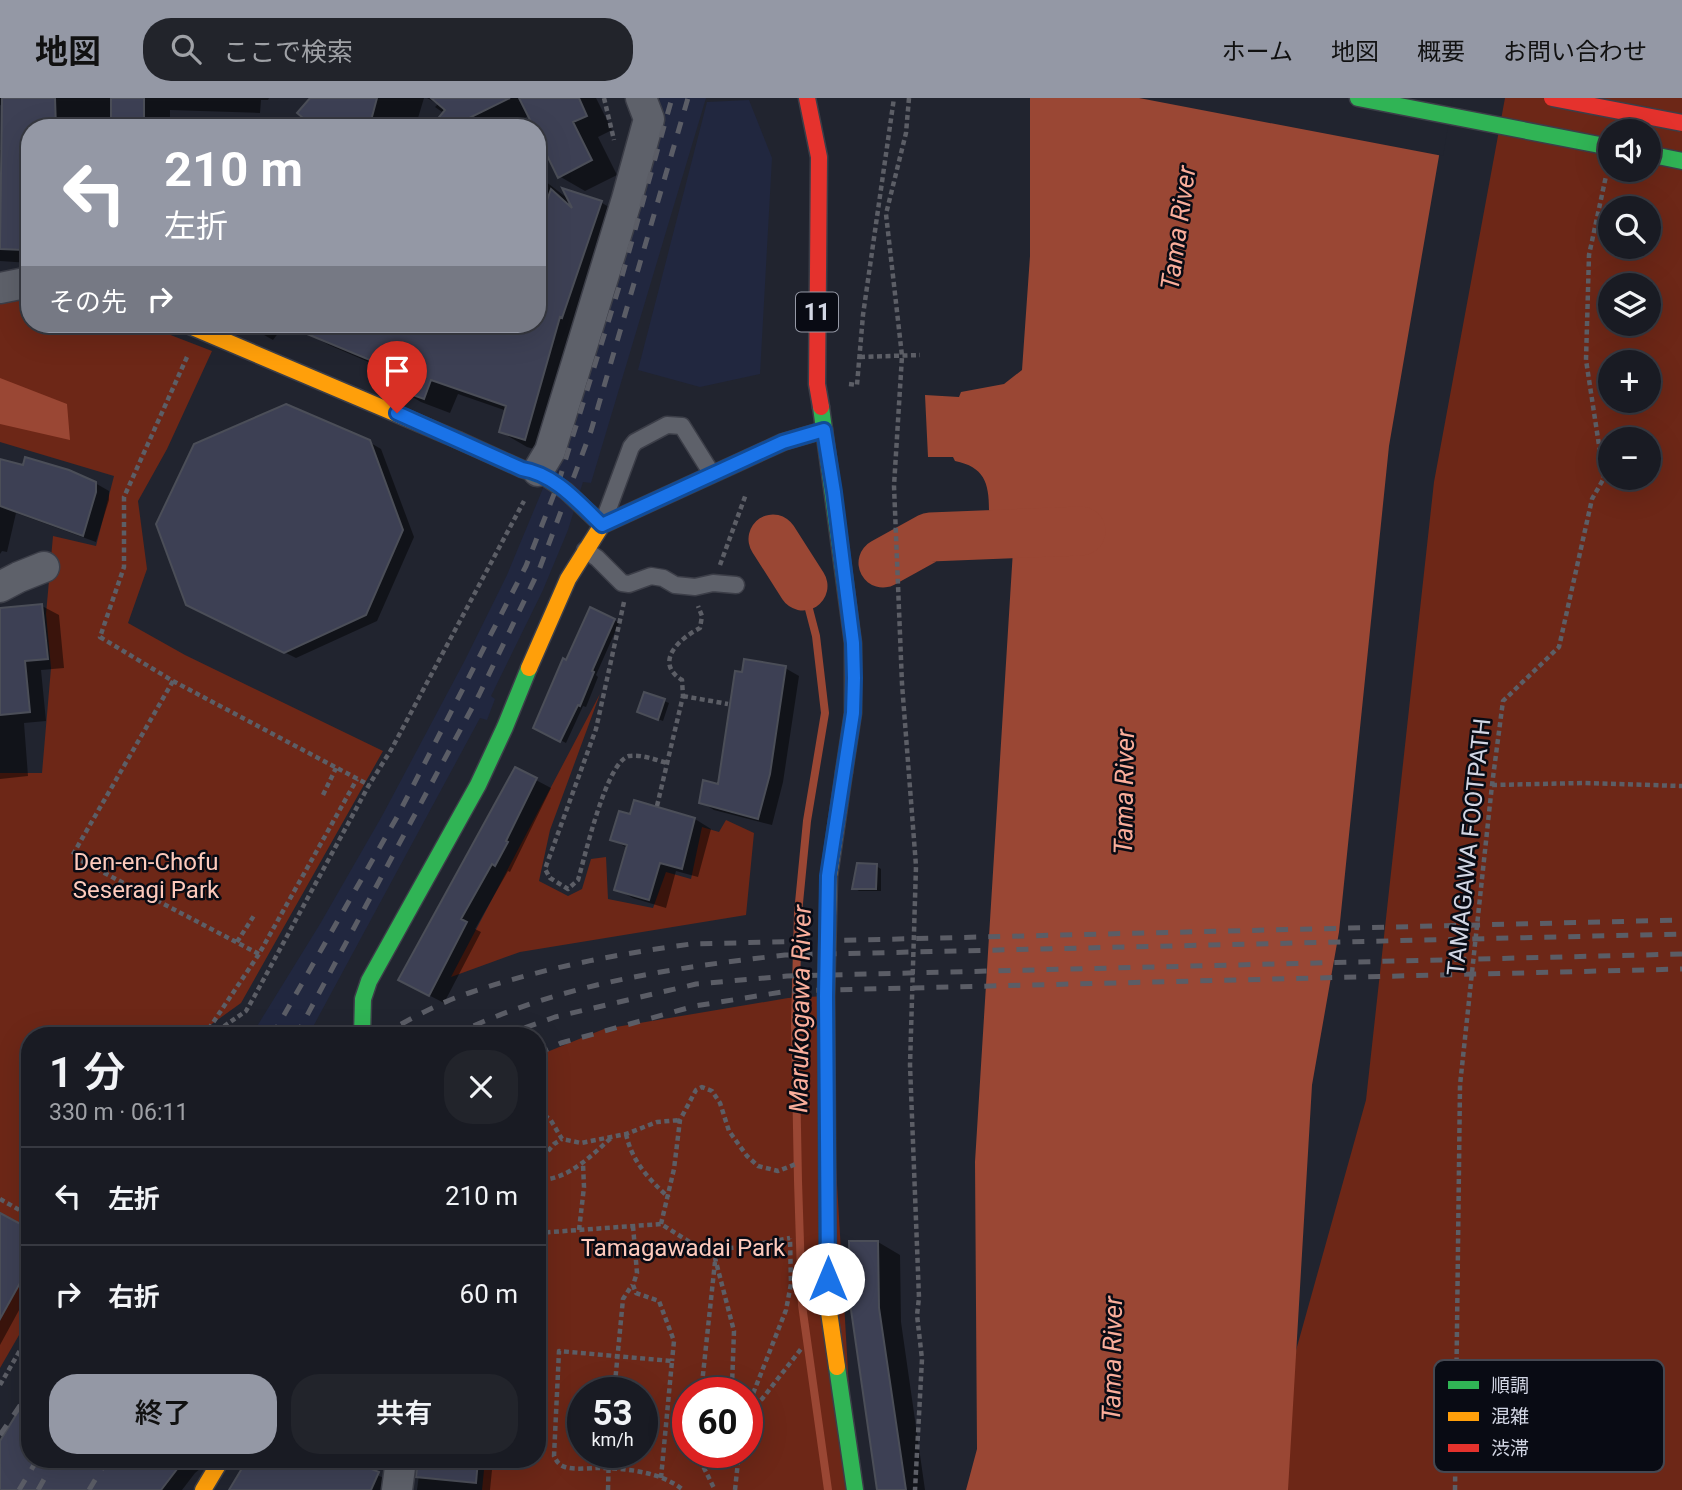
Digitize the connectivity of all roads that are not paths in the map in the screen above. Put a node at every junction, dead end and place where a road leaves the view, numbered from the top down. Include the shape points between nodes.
1 (641, 98) edge
2 (807, 98) edge
3 (1358, 98) edge
4 (1552, 98) edge
5 (1682, 123) edge
6 (1598, 145) edge
7 (1661, 157) edge
8 (1682, 161) edge
9 (21, 284) edge
10 (0, 288) edge
11 (207, 333) edge
12 (824, 430) junction
13 (538, 471) junction
14 (712, 474) junction
15 (602, 525) junction
16 (584, 550) junction
17 (44, 567) dead end
18 (736, 585) dead end
19 (0, 587) edge
20 (362, 1027) edge
21 (216, 1468) edge
22 (400, 1468) edge
23 (203, 1490) edge
24 (397, 1490) edge
25 (855, 1490) edge

1 - 13 street via 649,119 638,159 550,451
2 - 12 main road, 11 via 819,157 816,368
3 - 6 main road
4 - 5 main road, bridge
7 - 8 main road
9 - 10 street
11 - 13 main road via 522,469
12 - 14 main road via 783,442
12 - 25 main road, 11 via 853,643 853,713 828,876 826,996 828,1305
13 - 15 main road
14 - 15 main road
14 - 15 lane via 682,426 667,425 631,447
15 - 16 main road
16 - 18 lane via 622,583 651,576 675,585
16 - 20 main road via 535,649 490,759 369,981
17 - 19 street
21 - 23 main road
22 - 24 street

